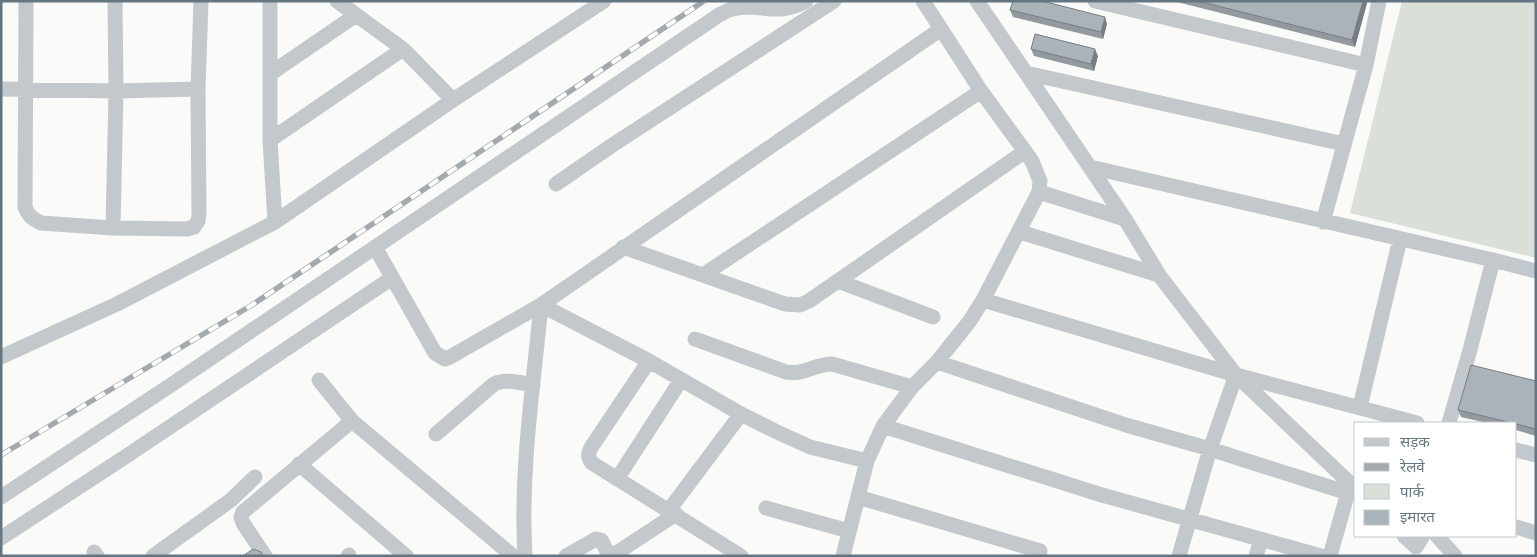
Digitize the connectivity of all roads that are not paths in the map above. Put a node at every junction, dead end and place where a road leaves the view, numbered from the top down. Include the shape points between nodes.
1 (26, 1) edge
2 (115, 1) edge
3 (201, 1) edge
4 (270, 1) edge
5 (336, 1) edge
6 (604, 1) edge
7 (806, 1) edge
8 (834, 1) edge
9 (923, 1) edge
10 (977, 1) edge
11 (1096, 1) edge
12 (1380, 1) edge
13 (354, 9) edge
14 (941, 29) junction
15 (403, 49) junction
16 (1366, 65) junction
17 (1026, 73) junction
18 (270, 74) junction
19 (1, 89) edge
20 (25, 89) junction
21 (198, 89) junction
22 (116, 91) junction
23 (980, 91) junction
24 (453, 100) junction
25 (270, 140) junction
26 (1344, 144) junction
27 (1024, 152) junction
28 (1090, 168) junction
29 (556, 184) dead end
30 (1039, 192) junction
31 (1125, 219) junction
32 (275, 222) junction
33 (1323, 222) junction
34 (113, 228) junction
35 (1020, 232) junction
36 (1400, 238) junction
37 (375, 247) junction
38 (623, 247) junction
39 (1493, 260) junction
40 (1536, 271) edge
41 (703, 275) junction
42 (1159, 275) junction
43 (392, 278) junction
44 (838, 281) junction
45 (983, 300) junction
46 (541, 305) junction
47 (933, 317) dead end
48 (695, 339) dead end
49 (1, 357) edge
50 (649, 361) junction
51 (937, 362) junction
52 (1236, 375) junction
53 (319, 380) dead end
54 (681, 380) junction
55 (533, 385) junction
56 (912, 387) junction
57 (1360, 407) junction
58 (741, 414) junction
59 (352, 421) junction
60 (1413, 422) edge
61 (1449, 422) edge
62 (883, 426) junction
63 (436, 434) dead end
64 (1210, 449) junction
65 (1517, 450) edge
66 (1536, 455) edge
67 (867, 461) junction
68 (299, 464) junction
69 (255, 477) dead end
70 (618, 479) junction
71 (1351, 489) edge
72 (1, 497) edge
73 (858, 497) junction
74 (766, 508) dead end
75 (673, 512) junction
76 (1190, 519) junction
77 (1517, 526) edge
78 (849, 531) junction
79 (1536, 533) edge
80 (1405, 537) edge
81 (1438, 537) edge
82 (1, 538) edge
83 (1261, 540) junction
84 (1417, 546) edge
85 (633, 550) edge
86 (1040, 551) dead end
87 (162, 553) edge
88 (523, 555) edge
89 (265, 556) edge
90 (406, 556) edge
91 (566, 556) edge
92 (741, 556) edge
93 (843, 556) edge
94 (1179, 556) edge
95 (1256, 556) edge
96 (1321, 556) edge
97 (1330, 556) edge
98 (1455, 556) edge

1 - 20 street
2 - 22 street
3 - 21 street
4 - 18 street
5 - 13 street
6 - 24 street
7 - 37 street via 789,9 734,9 719,15
8 - 29 street
9 - 14 street
10 - 17 street
11 - 16 street
12 - 16 street
13 - 15 street
13 - 18 street
14 - 23 street
14 - 38 street
15 - 24 street
15 - 25 street
16 - 26 street
17 - 26 street
17 - 28 street
18 - 25 street
19 - 20 street
20 - 22 street
20 - 34 street via 27,213 41,223
21 - 22 street
21 - 34 street via 198,221 187,229
22 - 34 street
23 - 27 street
23 - 41 street
24 - 32 street
25 - 32 street
26 - 33 street
27 - 30 street via 1036,169
27 - 44 street
28 - 31 street
28 - 33 street
30 - 31 street
30 - 35 street
31 - 42 street
32 - 49 street via 117,304
33 - 36 street
35 - 42 street
35 - 45 street
36 - 39 street
36 - 57 street
37 - 43 street
37 - 72 street
38 - 41 street
38 - 46 street
39 - 40 street
39 - 61 street
41 - 44 street via 793,305 809,301
42 - 52 street
43 - 46 street via 435,353 445,359
43 - 82 street
44 - 47 street
45 - 51 street
45 - 52 street
46 - 50 street
46 - 55 street
48 - 56 street via 786,372 804,372 832,364
50 - 54 street
50 - 70 street via 588,453 592,463
51 - 56 street
51 - 64 street via 1126,425
52 - 57 street
52 - 64 street
52 - 71 street
53 - 59 street
54 - 58 street
54 - 70 street
55 - 63 street via 506,381 494,384
55 - 88 street via 525,471
56 - 62 street
57 - 60 street
58 - 67 street via 810,447
58 - 75 street
59 - 68 street
59 - 88 street
62 - 67 street
62 - 76 street via 1102,495
64 - 71 street
64 - 76 street
65 - 66 street
67 - 73 street
68 - 89 street via 241,517
68 - 90 street
69 - 87 street via 232,500
70 - 75 street
71 - 97 street
73 - 78 street
73 - 86 street
74 - 78 street
75 - 85 street
75 - 92 street
76 - 83 street
76 - 94 street
77 - 79 street
78 - 93 street
80 - 84 street
81 - 98 street
83 - 95 street
83 - 96 street
85 - 91 street via 611,554 601,540 596,539

